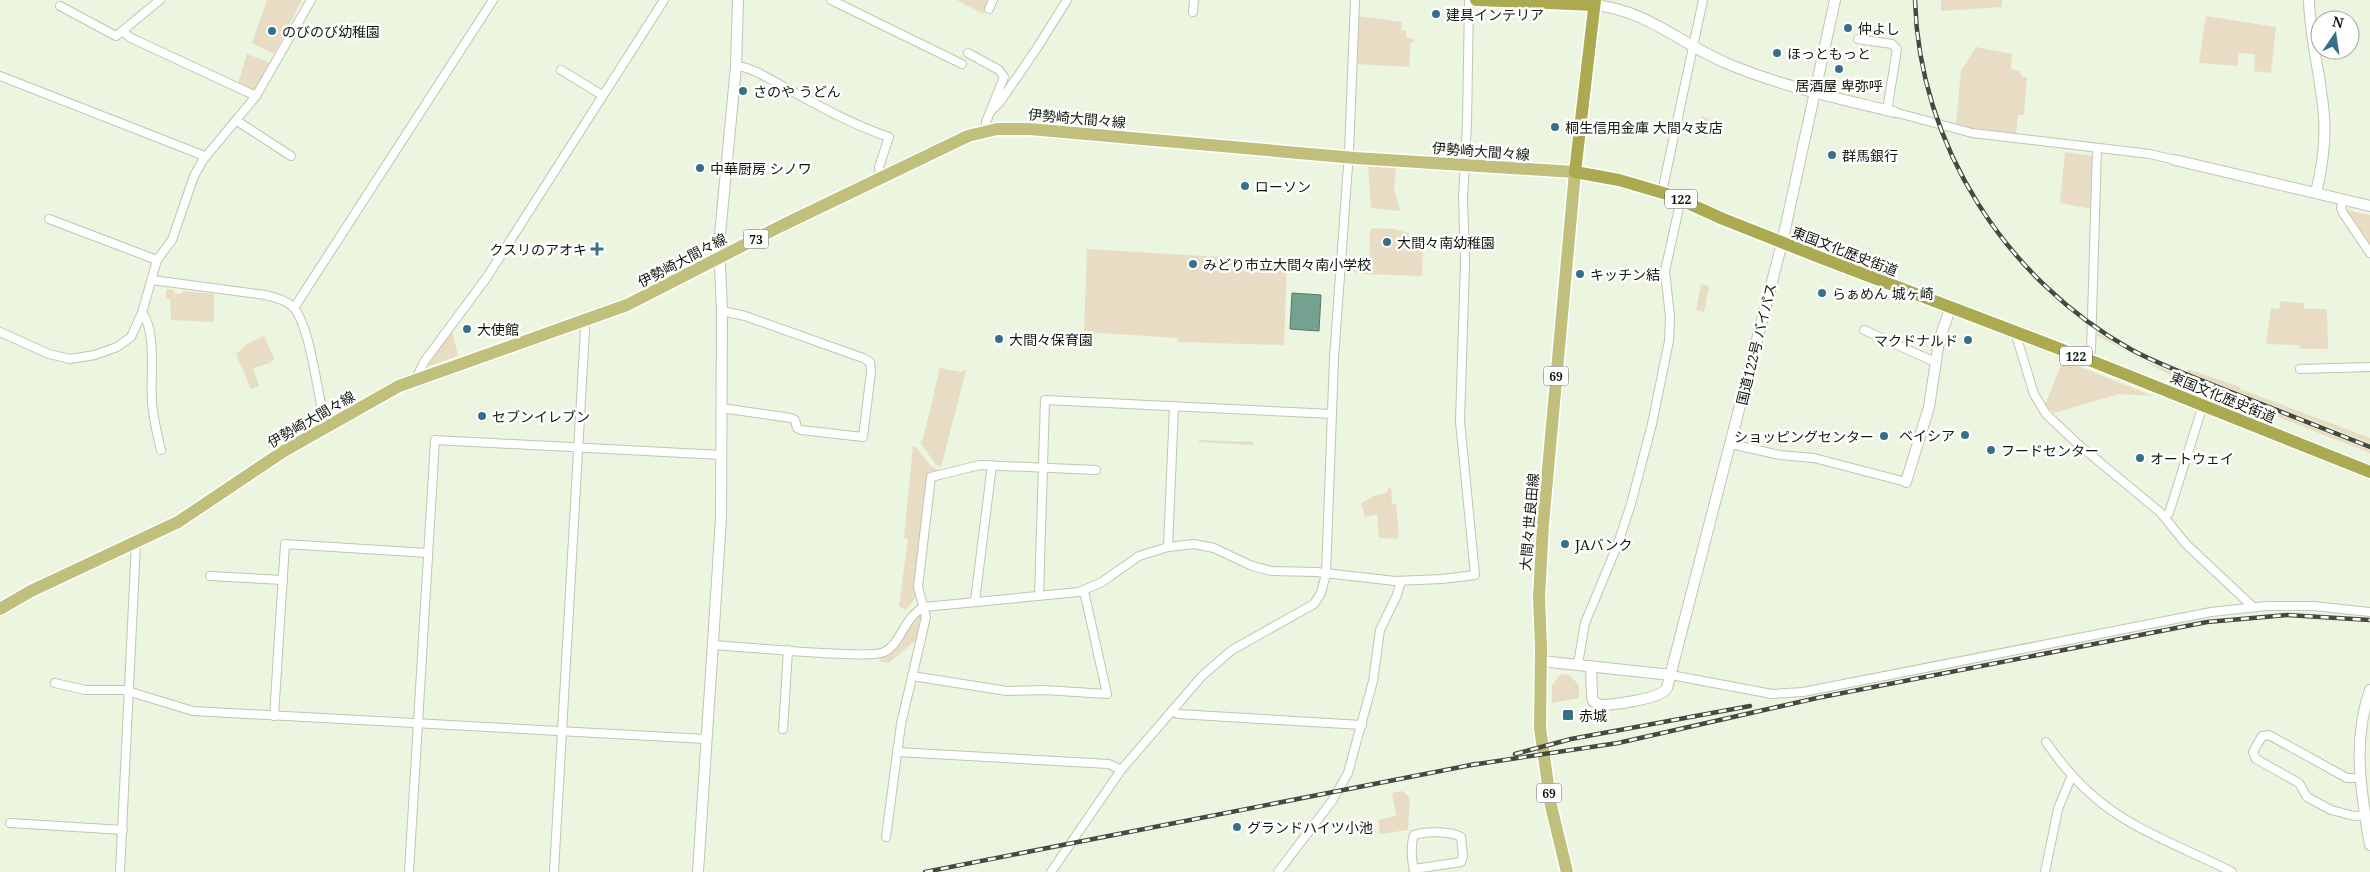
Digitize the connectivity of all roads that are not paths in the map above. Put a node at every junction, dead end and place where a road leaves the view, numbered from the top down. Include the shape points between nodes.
1 (160, 0) edge
2 (311, 0) edge
3 (493, 0) edge
4 (664, 0) edge
5 (738, 0) edge
6 (831, 0) edge
7 (994, 0) edge
8 (1067, 0) edge
9 (1194, 0) edge
10 (1355, 0) edge
11 (1469, 0) edge
12 (1476, 0) edge
13 (1703, 0) edge
14 (1835, 0) edge
15 (2309, 0) edge
16 (1595, 2) edge
17 (60, 6) dead end
18 (989, 9) dead end
19 (1193, 12) dead end
20 (123, 30) junction
21 (1858, 39) dead end
22 (1693, 46) junction
23 (968, 53) dead end
24 (962, 64) dead end
25 (736, 66) junction
26 (562, 70) dead end
27 (0, 76) edge
28 (1814, 93) junction
29 (602, 95) junction
30 (256, 96) junction
31 (991, 111) junction
32 (1890, 112) junction
33 (237, 121) junction
34 (987, 130) junction
35 (2097, 148) junction
36 (291, 156) dead end
37 (1348, 157) junction
38 (204, 160) junction
39 (2175, 160) joint
40 (1464, 165) junction
41 (1575, 172) junction
42 (880, 177) junction
43 (1662, 192) junction
44 (2316, 193) junction
45 (1681, 199) junction
46 (2343, 199) junction
47 (2370, 206) edge
48 (49, 219) dead end
49 (1782, 243) junction
50 (2370, 253) edge
51 (720, 257) junction
52 (157, 260) junction
53 (152, 280) junction
54 (294, 308) junction
55 (1950, 309) junction
56 (722, 311) junction
57 (142, 314) junction
58 (582, 321) junction
59 (1864, 330) dead end
60 (0, 332) edge
61 (2015, 332) junction
62 (2089, 360) junction
63 (1935, 362) junction
64 (2370, 366) edge
65 (2300, 369) dead end
66 (416, 379) junction
67 (2203, 405) junction
68 (1174, 406) junction
69 (721, 408) junction
70 (1332, 414) junction
71 (328, 426) junction
72 (1730, 444) junction
73 (579, 449) junction
74 (161, 450) dead end
75 (721, 455) junction
76 (992, 465) junction
77 (1042, 468) junction
78 (1096, 470) dead end
79 (2370, 472) edge
80 (1906, 482) joint
81 (2165, 517) junction
82 (136, 543) junction
83 (1168, 547) junction
84 (428, 553) junction
85 (1326, 574) junction
86 (210, 576) dead end
87 (283, 580) junction
88 (1401, 581) junction
89 (1084, 591) junction
90 (1039, 596) junction
91 (975, 601) junction
92 (2252, 606) junction
93 (924, 607) junction
94 (0, 609) edge
95 (2370, 612) edge
96 (712, 645) junction
97 (788, 650) junction
98 (1541, 661) junction
99 (1578, 664) junction
100 (1591, 666) junction
101 (1670, 675) junction
102 (912, 676) junction
103 (55, 683) dead end
104 (2370, 690) edge
105 (130, 692) junction
106 (1172, 711) junction
107 (274, 716) junction
108 (418, 724) junction
109 (1362, 725) junction
110 (783, 729) dead end
111 (561, 732) junction
112 (706, 739) junction
113 (2046, 742) dead end
114 (897, 752) junction
115 (1121, 770) junction
116 (2072, 775) junction
117 (2360, 778) junction
118 (2366, 815) junction
119 (10, 823) dead end
120 (123, 830) junction
121 (886, 837) dead end
122 (2370, 845) edge
123 (1414, 870) edge
124 (120, 872) edge
125 (409, 872) edge
126 (554, 872) edge
127 (698, 872) edge
128 (1052, 872) edge
129 (1278, 872) edge
130 (1567, 872) edge
131 (2045, 872) edge
132 (2232, 872) edge

1 - 20 street
2 - 30 street
3 - 54 street
4 - 29 street
5 - 25 street
6 - 24 street
7 - 18 street
8 - 31 street
9 - 19 street
10 - 37 street
11 - 40 street
12 - 16 highway
13 - 22 street
14 - 28 street, 国道122号 バイパス
15 - 44 street via 2324,126 2323,157
16 - 22 street via 1642,16
16 - 41 highway
17 - 20 street via 116,36
20 - 30 street via 129,37
21 - 32 street via 1892,44 1896,49
22 - 28 street via 1735,67
22 - 43 street
23 - 31 street via 1002,74 1004,80
25 - 42 street via 745,67 859,127 889,137 879,167
25 - 51 street
26 - 29 street
27 - 38 street via 202,155
28 - 32 street
28 - 49 street, 国道122号 バイパス
29 - 66 street via 487,277 424,362
30 - 33 street
31 - 34 street via 986,122
32 - 35 street via 1972,133
33 - 36 street
33 - 38 street
34 - 37 main road, 伊勢崎大間々線 / 73 via 1030,129
34 - 42 main road, 伊勢崎大間々線 / 73 via 958,140
35 - 39 street
35 - 62 street
37 - 40 main road, 伊勢崎大間々線 / 73
37 - 70 street
38 - 52 street via 191,182 172,240
39 - 44 street
40 - 41 main road, 伊勢崎大間々線 / 73
40 - 88 street via 1465,263 1460,421 1475,575
41 - 43 highway, 東国文化歴史街道 / 122
41 - 98 main road, 大間々世良田線 / 69 via 1542,524 1538,596
42 - 51 main road, 伊勢崎大間々線 / 73
43 - 45 highway, 東国文化歴史街道 / 122
44 - 46 street
45 - 49 highway, 東国文化歴史街道 / 122
45 - 99 street via 1665,271 1669,341 1652,424 1624,524 1585,622
46 - 47 street
46 - 50 street via 2343,213
48 - 52 street
49 - 55 highway, 東国文化歴史街道 / 122
49 - 72 street, 国道122号 バイパス
51 - 56 street
51 - 58 main road, 伊勢崎大間々線 / 73 via 645,297
52 - 53 street
53 - 54 street via 265,295
53 - 57 street
54 - 71 street via 304,326
55 - 61 highway, 東国文化歴史街道 / 122
55 - 63 street
56 - 69 street
56 - 69 street via 745,316 863,358 870,362 871,372 863,437 801,430 791,418
57 - 60 street via 134,333 127,340 78,359 49,354
57 - 74 street via 148,330 152,401
58 - 66 main road, 伊勢崎大間々線 / 73
58 - 73 street via 585,329
59 - 63 street
61 - 62 highway, 東国文化歴史街道 / 122
61 - 81 street via 2029,381 2041,408 2079,445
62 - 67 highway, 東国文化歴史街道 / 122
63 - 80 street via 1929,407
64 - 65 street
66 - 71 main road, 伊勢崎大間々線 / 73
67 - 79 highway, 東国文化歴史街道 / 122
67 - 81 street via 2169,513
68 - 70 street
68 - 77 street via 1045,400
68 - 83 street
69 - 75 street
70 - 85 street
71 - 82 main road, 伊勢崎大間々線 / 73 via 284,451 198,510
72 - 80 street via 1780,456 1814,458
72 - 101 street, 国道122号 バイパス
73 - 75 street
73 - 84 street via 435,440
73 - 111 street
75 - 96 street via 721,519
76 - 77 street
76 - 91 street
76 - 93 street via 931,477 918,587
77 - 78 street
77 - 90 street
81 - 92 street via 2186,544
82 - 94 main road, 伊勢崎大間々線 / 73 via 67,573
82 - 105 street
83 - 85 street via 1201,544 1259,568
83 - 89 street via 1134,559
84 - 87 street via 285,544
84 - 108 street
85 - 88 street
85 - 106 street via 1314,604 1232,650 1202,676
86 - 87 street
87 - 107 street
88 - 109 street via 1380,630 1373,681
89 - 90 street
89 - 102 street via 1107,694 1007,691
90 - 91 street
91 - 93 street
92 - 95 street via 2313,606
92 - 101 street via 1803,692 1772,694
93 - 97 street via 911,616 891,646 882,653
93 - 102 street via 926,617
96 - 97 street
96 - 112 street
97 - 110 street
98 - 99 street
98 - 130 main road, 大間々世良田線 / 69 via 1542,746 1557,837
99 - 100 street
100 - 101 street
100 - 101 street, 国道122号 バイパス via 1592,697 1600,705 1661,695 1667,688
102 - 114 street
103 - 105 street via 80,689
104 - 117 street via 2359,736
105 - 107 street via 184,710
105 - 120 street
106 - 109 street via 1178,714
106 - 115 street
107 - 108 street
108 - 111 street
108 - 125 street
109 - 129 street via 1342,786
111 - 112 street
111 - 126 street
112 - 127 street
113 - 116 street
114 - 115 street via 1108,764
114 - 121 street
115 - 128 street
116 - 131 street via 2058,809
116 - 132 street via 2115,812
117 - 118 street
117 - 118 street via 2347,778 2269,736 2262,736 2253,752 2256,759 2299,783 2309,798 2333,812
118 - 122 street
119 - 120 street
120 - 124 street
123 - 123 street via 1413,838 1416,834 1453,834 1460,837 1463,849 1461,862

